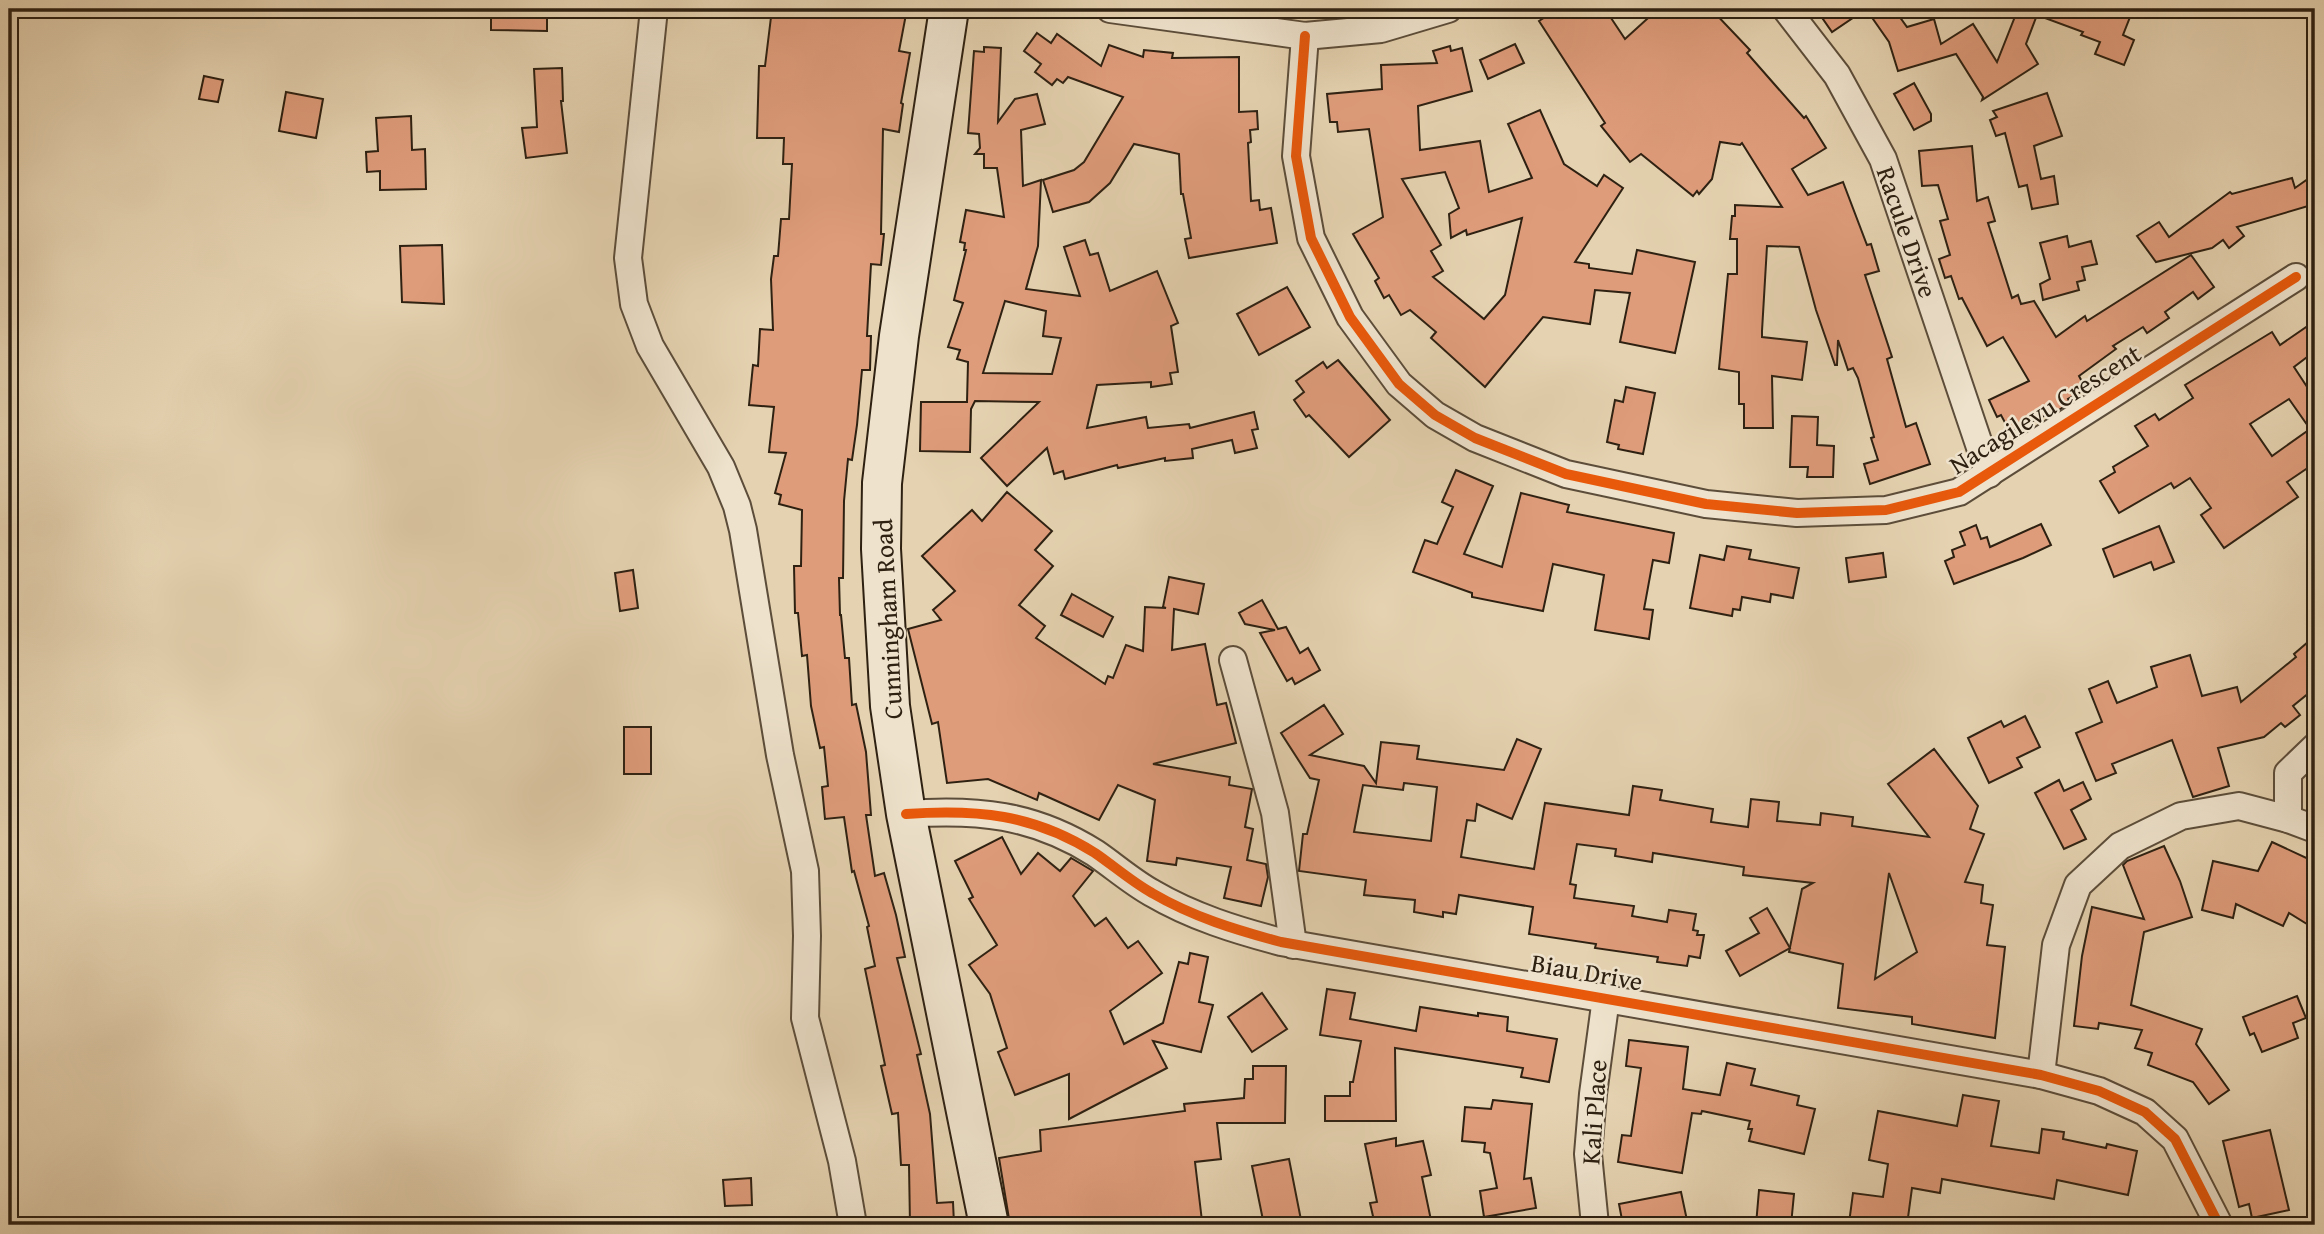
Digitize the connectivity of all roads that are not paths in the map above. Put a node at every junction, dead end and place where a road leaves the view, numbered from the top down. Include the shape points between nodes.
1 (654, 9) edge
2 (949, 9) edge
3 (1110, 9) edge
4 (1448, 9) edge
5 (1786, 9) edge
6 (1305, 36) junction
7 (2296, 277) dead end
8 (1989, 474) junction
9 (1233, 660) dead end
10 (2315, 747) edge
11 (906, 814) junction
12 (2288, 819) junction
13 (2315, 829) edge
14 (1293, 944) junction
15 (1606, 998) junction
16 (2041, 1075) junction
17 (853, 1225) edge
18 (989, 1225) edge
19 (1595, 1225) edge
20 (2219, 1225) edge

1 - 17 street via 629,236 629,281 650,346 721,467 737,506 805,871 806,1018
2 - 11 main road, Cunningham Road via 899,336 882,483 890,706
3 - 6 street
4 - 6 street via 1381,29
5 - 8 street, Racule Drive via 1837,75 1883,159
6 - 8 street, Nacagilevu Crescent via 1296,156 1311,238 1350,317 1399,384 1435,415 1475,438 1566,474 1719,505 1797,513 1885,510 1958,492
7 - 8 street, Nacagilevu Crescent
9 - 14 street via 1275,813
10 - 12 street via 2288,773
11 - 14 street, Biau Drive via 985,812 1037,824 1095,853 1151,893 1198,916
11 - 18 main road, Cunningham Road
12 - 13 street
12 - 16 street via 2239,806 2181,816 2120,846 2078,885 2056,945
14 - 15 street, Biau Drive
15 - 16 street, Biau Drive
15 - 19 street, Kali Place via 1588,1154
16 - 20 street, Biau Drive via 2099,1091 2145,1112 2175,1139

